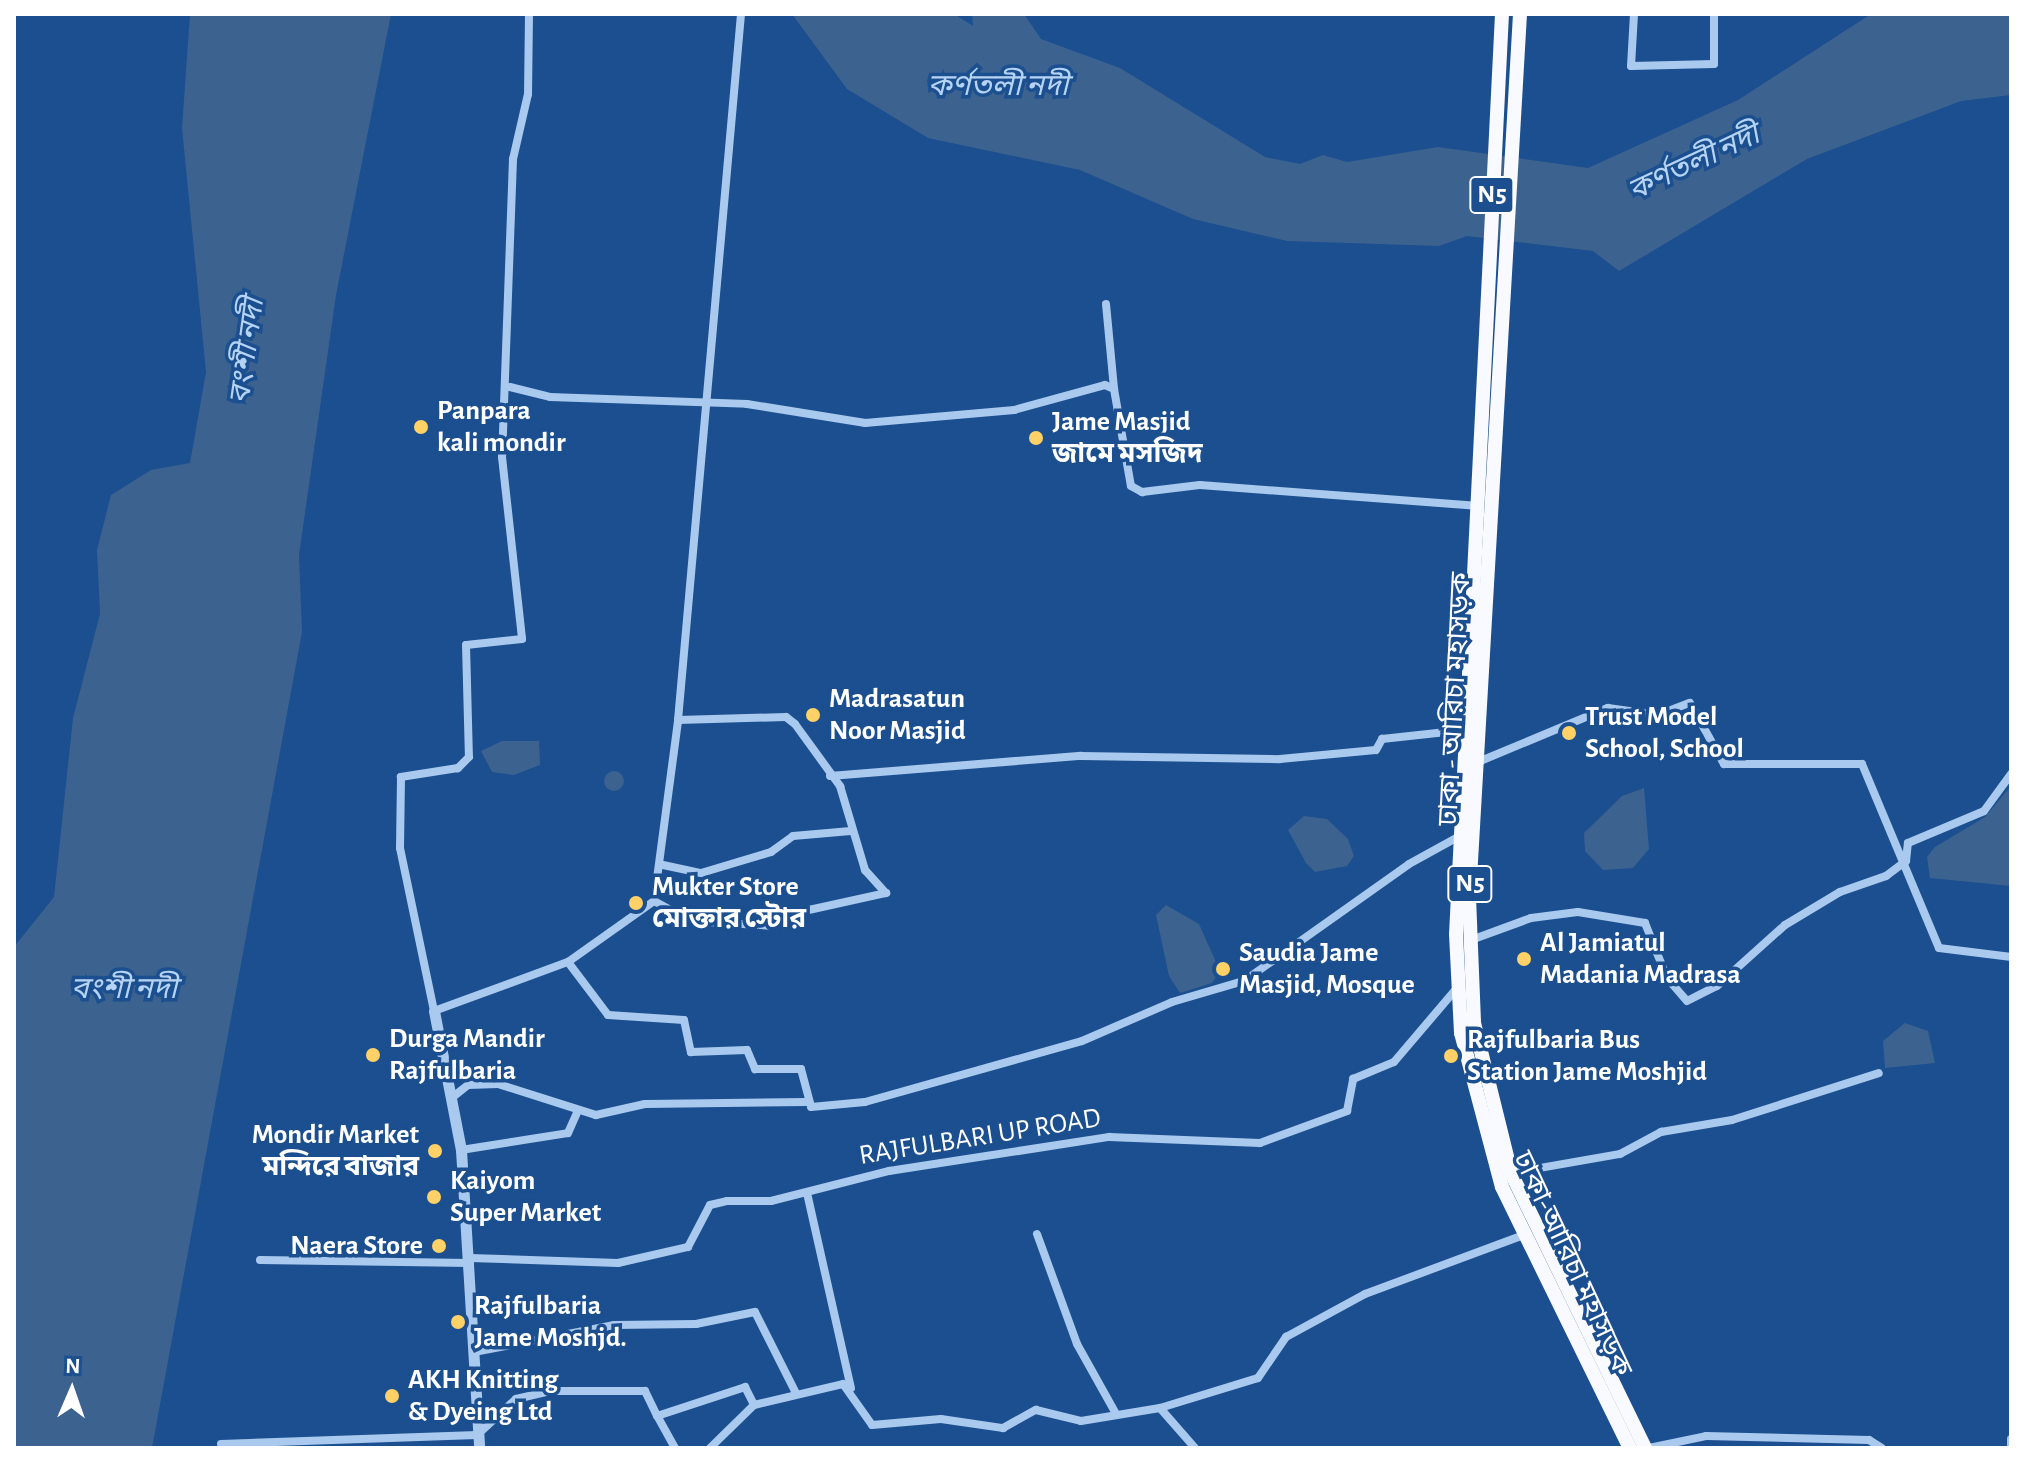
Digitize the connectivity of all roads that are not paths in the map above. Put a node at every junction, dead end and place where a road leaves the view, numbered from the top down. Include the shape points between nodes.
1 (529, 14) edge
2 (741, 14) edge
3 (1502, 14) edge
4 (1520, 14) edge
5 (1634, 14) edge
6 (1714, 14) edge
7 (1497, 286) junction
8 (1106, 304) dead end
9 (510, 387) junction
10 (1114, 389) junction
11 (705, 402) junction
12 (1479, 506) junction
13 (678, 720) junction
14 (1465, 730) junction
15 (1478, 762) junction
16 (2011, 774) edge
17 (830, 776) junction
18 (851, 831) junction
19 (1460, 836) junction
20 (1906, 861) junction
21 (663, 865) junction
22 (654, 901) junction
23 (1471, 940) junction
24 (2011, 957) edge
25 (568, 962) junction
26 (1459, 987) junction
27 (434, 1011) junction
28 (1879, 1073) dead end
29 (454, 1096) junction
30 (807, 1102) junction
31 (577, 1113) junction
32 (461, 1150) junction
33 (1511, 1173) junction
34 (807, 1193) junction
35 (1037, 1234) dead end
36 (1526, 1234) junction
37 (260, 1260) dead end
38 (470, 1260) junction
39 (474, 1352) junction
40 (851, 1388) junction
41 (796, 1393) junction
42 (754, 1405) junction
43 (1160, 1408) junction
44 (1115, 1412) junction
45 (657, 1416) junction
46 (2011, 1439) edge
47 (478, 1442) edge
48 (221, 1444) dead end
49 (2011, 1445) edge
50 (675, 1448) edge
51 (710, 1448) edge
52 (1195, 1448) edge
53 (1630, 1448) edge
54 (1647, 1448) edge
55 (1882, 1448) edge

1 - 9 street via 528,94 513,159
2 - 11 street
3 - 7 highway, N5 via 1494,104
4 - 7 highway, ঢাকা - আরিচা মহাসড়ক / N5
5 - 6 street via 1631,66 1714,64
7 - 12 highway, ঢাকা-আরিচা মহাসড়ক / N5
7 - 15 highway, ঢাকা - আরিচা মহাসড়ক / N5
8 - 10 street
9 - 11 street via 550,397
9 - 27 street via 502,457 522,639 466,645 469,757 458,768 401,777 400,848
10 - 11 street via 1105,385 1014,410 865,423
10 - 12 street via 1131,486 1142,492 1200,485
11 - 13 street
12 - 14 highway, ঢাকা-আরিচা মহাসড়ক / N5
13 - 17 street via 786,717
13 - 21 street
14 - 17 street via 1382,739 1376,750 1280,759 1081,756
14 - 19 highway, ঢাকা-আরিচা মহাসড়ক / N5
15 - 20 street via 1608,708 1658,715 1690,703 1724,764 1862,764
15 - 23 highway, ঢাকা - আরিচা মহাসড়ক / N5
16 - 20 street via 1984,811 1908,843
17 - 18 street via 840,786
18 - 21 street via 793,836 771,852 701,873
18 - 22 street via 865,870 886,893 750,926 691,921
19 - 26 highway, ঢাকা-আরিচা মহাসড়ক / N5
19 - 30 street via 1409,864 1244,981 989,1070 865,1102 815,1108
20 - 23 street via 1785,925 1717,986 1687,1001 1667,978 1645,923 1578,912 1531,918
20 - 24 street via 1939,948
21 - 22 street
22 - 25 street
23 - 33 highway, ঢাকা - আরিচা মহাসড়ক / N5 via 1477,1037
25 - 27 street
25 - 30 street via 608,1015 684,1020 691,1052 747,1050 755,1069 801,1069
26 - 34 street, RAJFULBARI UP ROAD via 1394,1062 1353,1079 1347,1111 1260,1143 1109,1137 889,1171
26 - 36 highway, ঢাকা-আরিচা মহাসড়ক / N5 via 1474,1097
27 - 29 street
28 - 33 street via 1732,1120 1661,1132 1620,1154
29 - 31 street via 468,1085 498,1084
29 - 32 street
30 - 31 street
31 - 32 street via 568,1133
32 - 38 street
33 - 54 highway, ঢাকা - আরিচা মহাসড়ক / N5
34 - 38 street, RAJFULBARI UP ROAD via 710,1205 688,1247 618,1263
34 - 40 street
35 - 44 street via 1077,1344
36 - 43 street via 1365,1294 1286,1337 1258,1378
36 - 53 highway, ঢাকা-আরিচা মহাসড়ক / N5
37 - 38 street
38 - 39 street
39 - 41 street via 614,1325 696,1324 755,1312
39 - 47 street
40 - 41 street
40 - 44 street via 872,1425 887,1428 941,1419 1003,1428 1036,1410 1081,1421
41 - 42 street
42 - 45 street via 745,1387
42 - 51 street
43 - 44 street
43 - 52 street
45 - 47 street via 645,1391 550,1391 516,1399
45 - 50 street
46 - 49 street
47 - 48 street
54 - 55 street via 1706,1436 1869,1440

